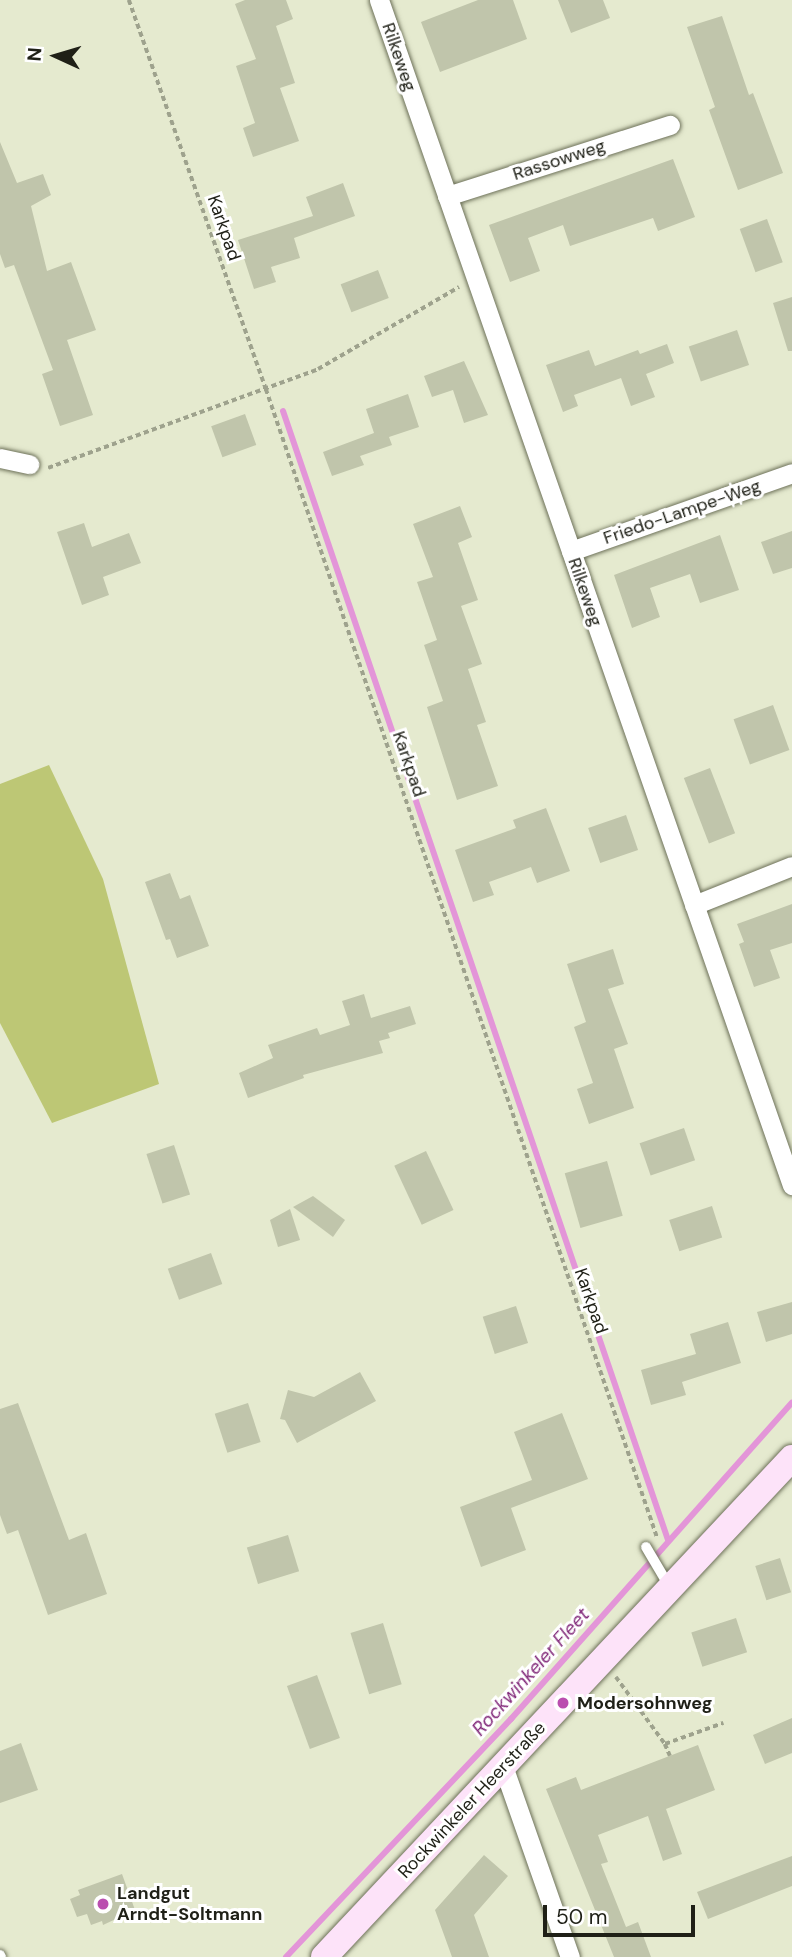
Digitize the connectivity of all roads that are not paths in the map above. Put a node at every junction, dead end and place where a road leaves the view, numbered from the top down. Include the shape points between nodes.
1 (379, 0) edge
2 (670, 125) dead end
3 (447, 196) junction
4 (0, 458) edge
5 (29, 464) road end
6 (792, 474) edge
7 (571, 551) junction
8 (792, 866) edge
9 (694, 905) junction
10 (792, 1185) edge
11 (792, 1458) edge
12 (646, 1547) dead end
13 (671, 1589) junction
14 (503, 1766) junction
15 (324, 1957) edge
16 (570, 1957) edge

1 - 3 street, Rilkeweg
2 - 3 street, Rassowweg
3 - 7 street, Rilkeweg
4 - 5 street
6 - 7 street, Friedo-Lampe-Weg
7 - 9 street, Rilkeweg
8 - 9 street
9 - 10 street, Rilkeweg
11 - 13 main road, Rockwinkeler Heerstraße
12 - 13 lane
13 - 14 main road, Rockwinkeler Heerstraße
14 - 15 main road, Rockwinkeler Heerstraße
14 - 16 street

